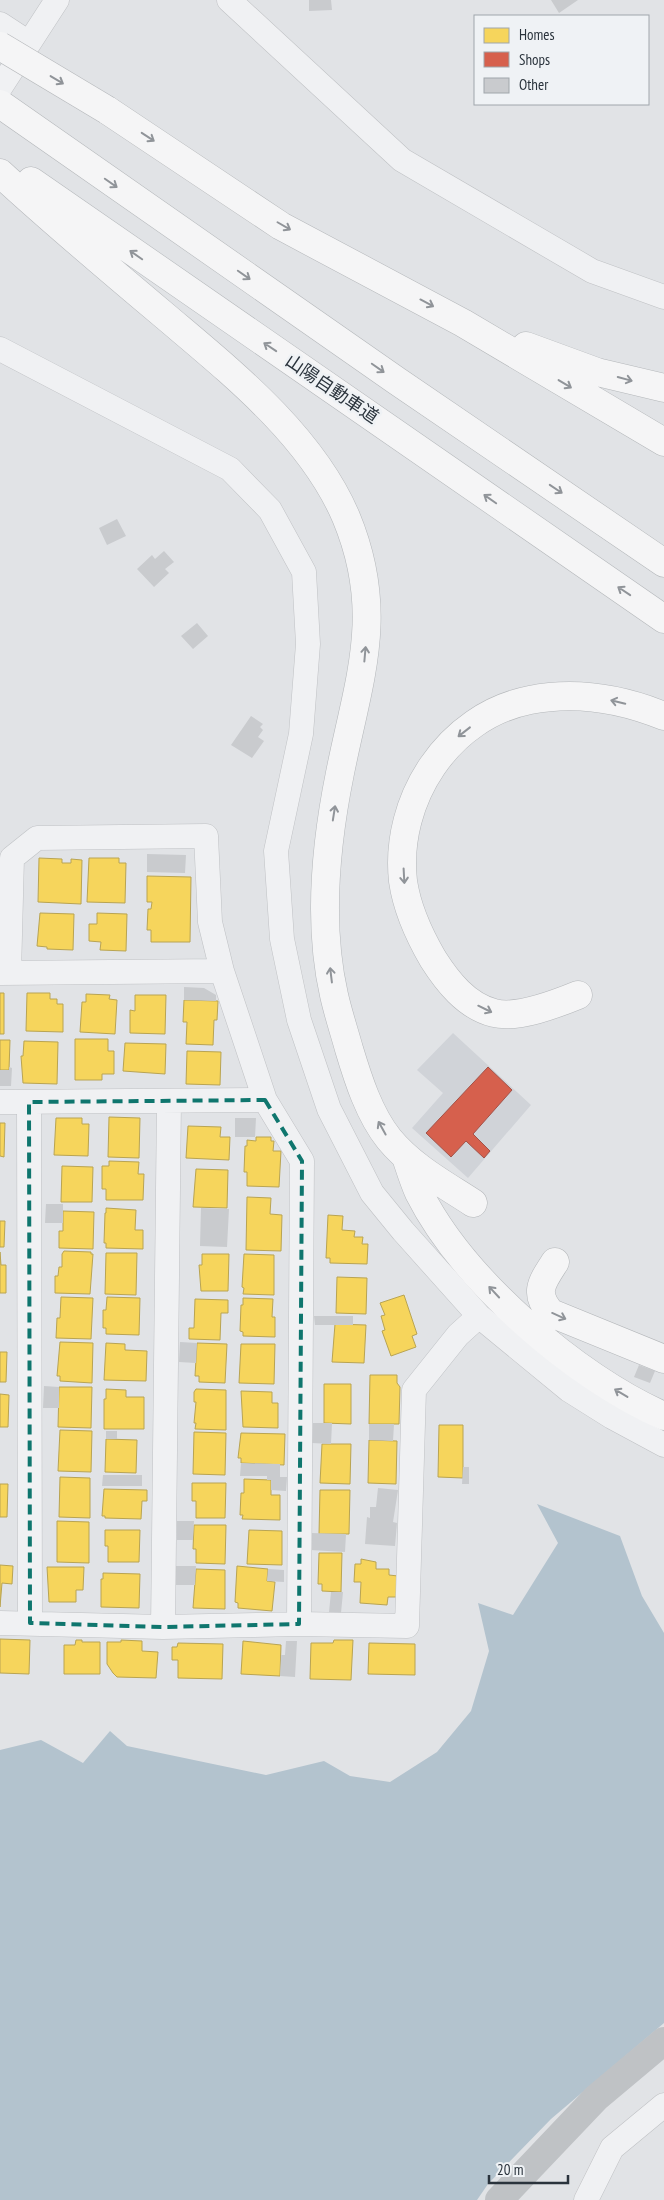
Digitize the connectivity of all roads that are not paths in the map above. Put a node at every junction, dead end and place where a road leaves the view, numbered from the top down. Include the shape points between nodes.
1 (57, 0) edge
2 (229, 0) edge
3 (0, 24) edge
4 (29, 43) junction
5 (0, 46) edge
6 (0, 88) edge
7 (0, 104) edge
8 (0, 158) edge
9 (0, 173) edge
10 (43, 201) junction
11 (664, 296) edge
12 (463, 323) junction
13 (0, 349) edge
14 (664, 388) edge
15 (664, 442) edge
16 (664, 563) edge
17 (664, 619) edge
18 (664, 716) edge
19 (222, 971) junction
20 (5, 973) edge
21 (578, 995) dead end
22 (265, 1100) junction
23 (169, 1101) junction
24 (0, 1102) edge
25 (29, 1102) junction
26 (406, 1157) junction
27 (473, 1203) dead end
28 (555, 1262) dead end
29 (479, 1316) junction
30 (664, 1359) edge
31 (664, 1416) edge
32 (664, 1445) edge
33 (0, 1623) edge
34 (30, 1623) junction
35 (299, 1624) junction
36 (163, 1627) junction
37 (664, 2041) edge
38 (664, 2105) edge
39 (499, 2200) edge
40 (586, 2200) edge

1 - 4 street
2 - 11 street via 402,160 592,271
3 - 4 street
4 - 6 street
5 -> 12 highway, bridge via 107,110 281,226
7 -> 16 highway
8 - 10 highway, 山陽自動車道
9 - 10 highway
17 -> 10 highway, 山陽自動車道
26 -> 10 highway via 388,1138 357,1075 334,993 328,948 326,888 332,826 364,661 368,622 365,585 346,517 330,486 295,436 225,367
12 -> 14 highway via 597,372
12 -> 15 highway
13 - 29 street via 230,469 270,510 304,572 308,644 300,734 276,851 282,939 299,1020 328,1109 372,1193
18 -> 21 highway via 608,699 568,695 529,700 494,713 462,732 436,760 419,788 409,818 402,850 410,913 444,977 467,1000 494,1013 543,1008
19 - 20 street
19 - 20 street via 210,922 206,836 37,838 12,858
19 - 22 street
22 - 23 street
22 - 35 street via 302,1161
23 - 25 street
23 - 36 street
24 - 25 street
25 - 34 street
26 - 27 highway
31 -> 26 highway via 579,1366 510,1310 437,1223 419,1193
28 -> 30 highway via 544,1278 540,1296 551,1313
29 - 32 street via 569,1390
29 - 35 street via 458,1335 414,1390 407,1626
33 - 34 street
34 - 36 street
35 - 36 street
37 - 39 street via 596,2098
38 - 40 street via 612,2148

